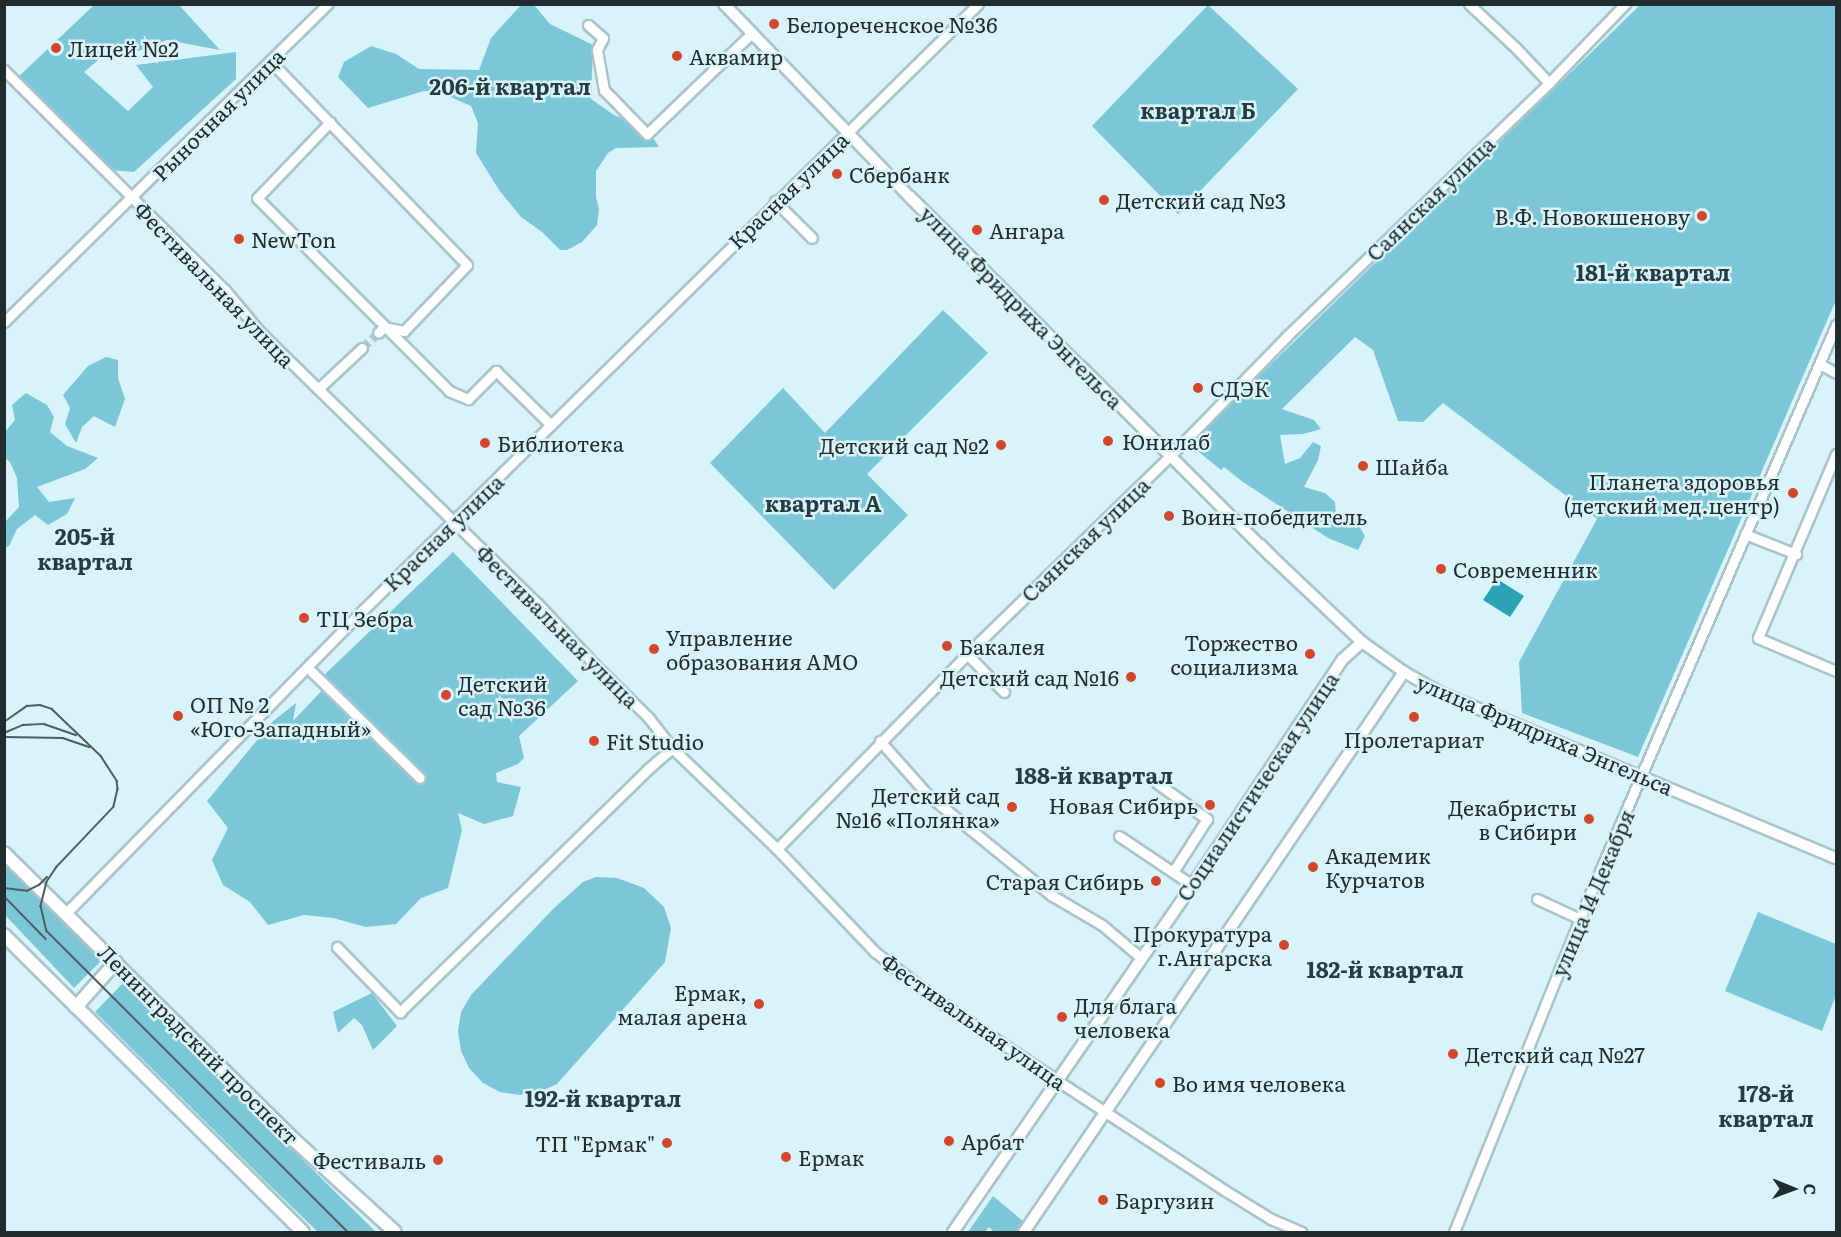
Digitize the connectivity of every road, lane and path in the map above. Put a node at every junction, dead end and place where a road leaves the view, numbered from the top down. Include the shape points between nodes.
1 (328, 4) edge
2 (724, 4) edge
3 (978, 4) edge
4 (1469, 4) edge
5 (1625, 4) edge
6 (588, 26) dead end
7 (752, 33) junction
8 (271, 62) junction
9 (4, 70) edge
10 (1549, 84) junction
11 (330, 122) junction
12 (847, 133) junction
13 (131, 198) junction
14 (775, 201) junction
15 (812, 238) dead end
16 (4, 322) edge
17 (1836, 325) edge
18 (381, 330) junction
19 (362, 348) tunnel mouth
20 (1820, 364) junction
21 (1836, 373) edge
22 (318, 389) junction
23 (551, 425) junction
24 (1172, 454) junction
25 (1836, 454) edge
26 (453, 523) junction
27 (1745, 534) junction
28 (1796, 554) junction
29 (1362, 642) junction
30 (967, 654) junction
31 (308, 667) junction
32 (1836, 671) edge
33 (1404, 672) junction
34 (1004, 692) dead end
35 (880, 741) junction
36 (672, 748) junction
37 (1641, 777) junction
38 (420, 778) dead end
39 (1157, 783) dead end
40 (1119, 836) dead end
41 (777, 849) junction
42 (4, 852) edge
43 (1836, 858) edge
44 (1173, 872) junction
45 (1192, 885) junction
46 (1537, 899) dead end
47 (67, 912) junction
48 (1580, 919) junction
49 (4, 935) edge
50 (337, 947) dead end
51 (1140, 957) junction
52 (116, 962) junction
53 (76, 1007) junction
54 (1058, 1080) junction
55 (1106, 1112) junction
56 (303, 1233) edge
57 (395, 1233) edge
58 (953, 1233) edge
59 (1024, 1233) edge
60 (1301, 1233) edge
61 (1454, 1233) edge

1 - 8 street, Рыночная улица
2 - 7 street, улица Фридриха Энгельса
3 - 12 street, Красная улица
4 - 10 street
5 - 10 street, Саянская улица
6 - 7 street via 603,38 597,50 604,90 647,134
7 - 12 street, улица Фридриха Энгельса
8 - 11 street
8 - 13 street, Рыночная улица
9 - 13 street, Фестивальная улица
10 - 24 street, Саянская улица via 1286,337
11 - 18 street via 256,198
11 - 18 street via 467,265 404,331
12 - 14 street, Красная улица
12 - 24 street, улица Фридриха Энгельса
13 - 16 street, Рыночная улица
13 - 22 street, Фестивальная улица
14 - 15 street
14 - 23 street, Красная улица
17 - 20 street, улица 14 Декабря
18 - 23 street via 449,391 468,399 496,372
19 - 22 street
20 - 21 street
20 - 27 street, улица 14 Декабря
22 - 26 street, Фестивальная улица
23 - 26 street, Красная улица
24 - 29 street, улица Фридриха Энгельса
24 - 30 street, Саянская улица
25 - 28 street
26 - 31 street, Красная улица
26 - 36 street, Фестивальная улица via 648,717
27 - 28 street
27 - 37 street, улица 14 Декабря
28 - 32 street via 1758,638
29 - 33 street, улица Фридриха Энгельса
29 - 45 street, Социалистическая улица via 1342,660
30 - 34 street
30 - 35 street, Саянская улица
31 - 38 street
31 - 47 street, Красная улица
33 - 37 street, улица Фридриха Энгельса via 1441,693
33 - 55 street
35 - 41 street, Саянская улица
35 - 51 street via 928,795 1051,895 1102,925
36 - 41 street, Фестивальная улица
36 - 50 street via 400,1012
37 - 43 street, улица Фридриха Энгельса
37 - 48 street, улица 14 Декабря
39 - 44 street via 1207,819
40 - 44 street
41 - 54 street, Фестивальная улица via 875,952 943,1004
42 - 47 main road, Ленинградский проспект
44 - 45 street
45 - 51 street, Социалистическая улица
46 - 48 street
47 - 52 main road, Ленинградский проспект
48 - 61 street, улица 14 Декабря
49 - 53 main road
51 - 54 street, Социалистическая улица
52 - 53 main road
52 - 57 main road, Ленинградский проспект via 291,1138
53 - 56 main road
54 - 55 street, Фестивальная улица
54 - 58 street, Социалистическая улица
55 - 59 street
55 - 60 street, Фестивальная улица via 1271,1219

